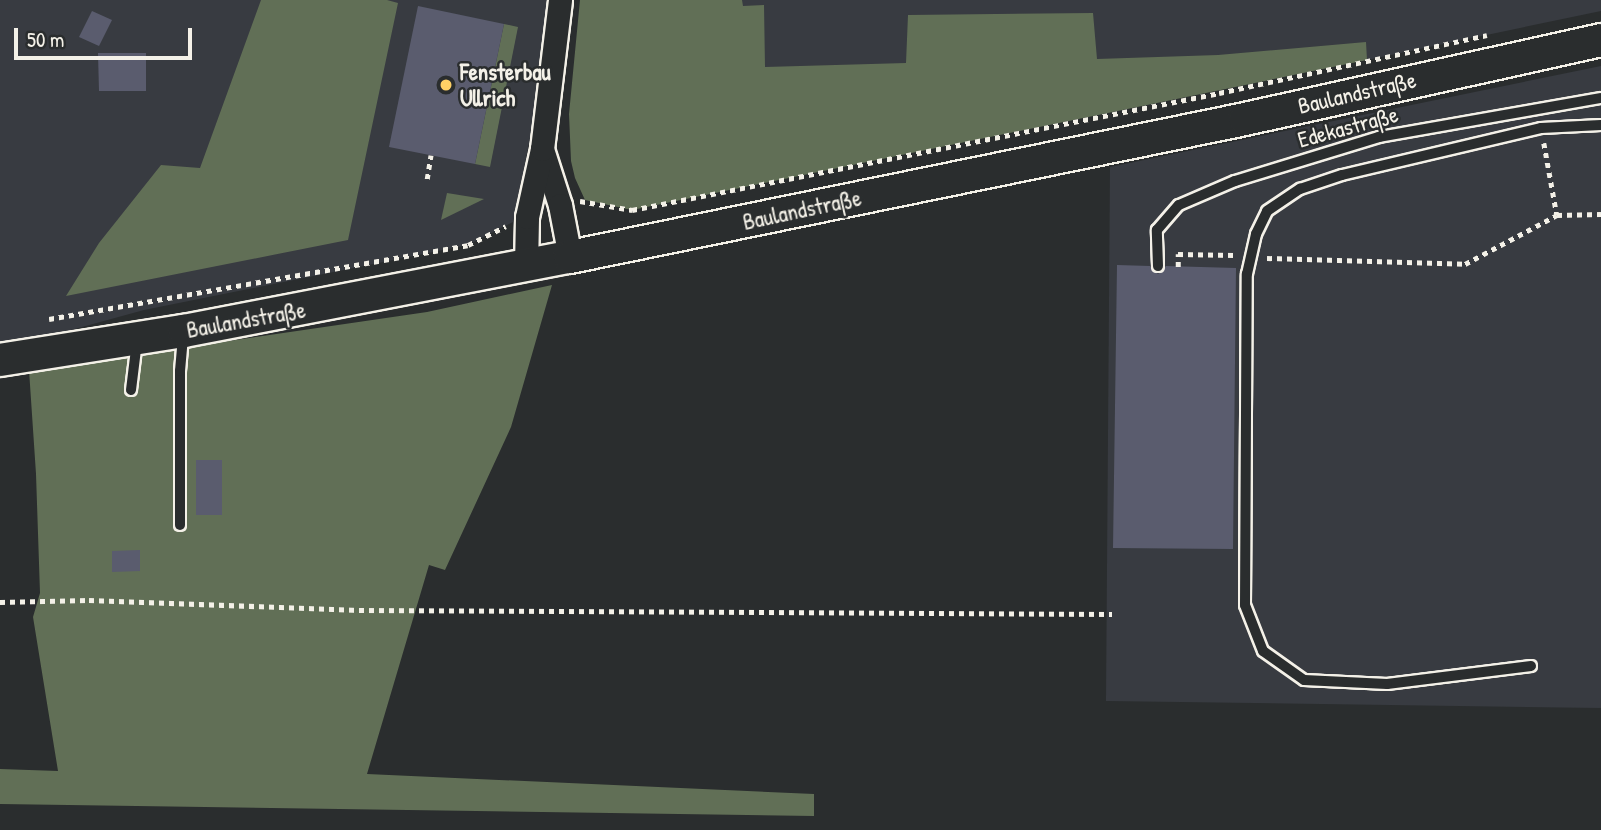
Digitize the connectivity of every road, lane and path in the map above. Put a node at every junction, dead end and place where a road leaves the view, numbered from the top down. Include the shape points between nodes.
1 (560, 0) edge
2 (1494, 33) dead end
3 (1601, 40) edge
4 (1601, 98) edge
5 (1601, 125) edge
6 (1541, 128) junction
7 (542, 149) junction
8 (431, 155) dead end
9 (427, 179) dead end
10 (560, 205) junction
11 (1601, 214) edge
12 (1557, 215) junction
13 (527, 217) junction
14 (570, 257) junction
15 (1250, 257) junction
16 (526, 266) junction
17 (1158, 266) dead end
18 (1178, 267) dead end
19 (49, 319) dead end
20 (184, 331) junction
21 (137, 338) junction
22 (0, 360) edge
23 (131, 390) dead end
24 (180, 525) dead end
25 (0, 601) edge
26 (1112, 614) dead end
27 (1531, 666) dead end

1 - 7 street
2 - 10 path via 632,210 585,200
3 - 14 street, Baulandstraße
4 - 17 lane, Edekastraße via 1379,137 1235,181 1179,205 1157,230
5 - 6 lane
6 - 12 path
6 - 15 lane via 1300,189 1267,211
7 - 10 street
7 - 13 street
8 - 9 path
10 - 14 street
11 - 12 path
12 - 15 path via 1465,264
13 - 16 street
13 - 19 path via 468,245
14 - 16 street, Baulandstraße
15 - 18 path via 1178,254
15 - 27 lane via 1245,605 1263,651 1304,680 1387,684
16 - 20 street, Baulandstraße
20 - 21 street, Baulandstraße
20 - 24 lane
21 - 22 street, Baulandstraße
21 - 23 lane
25 - 26 path via 359,610

